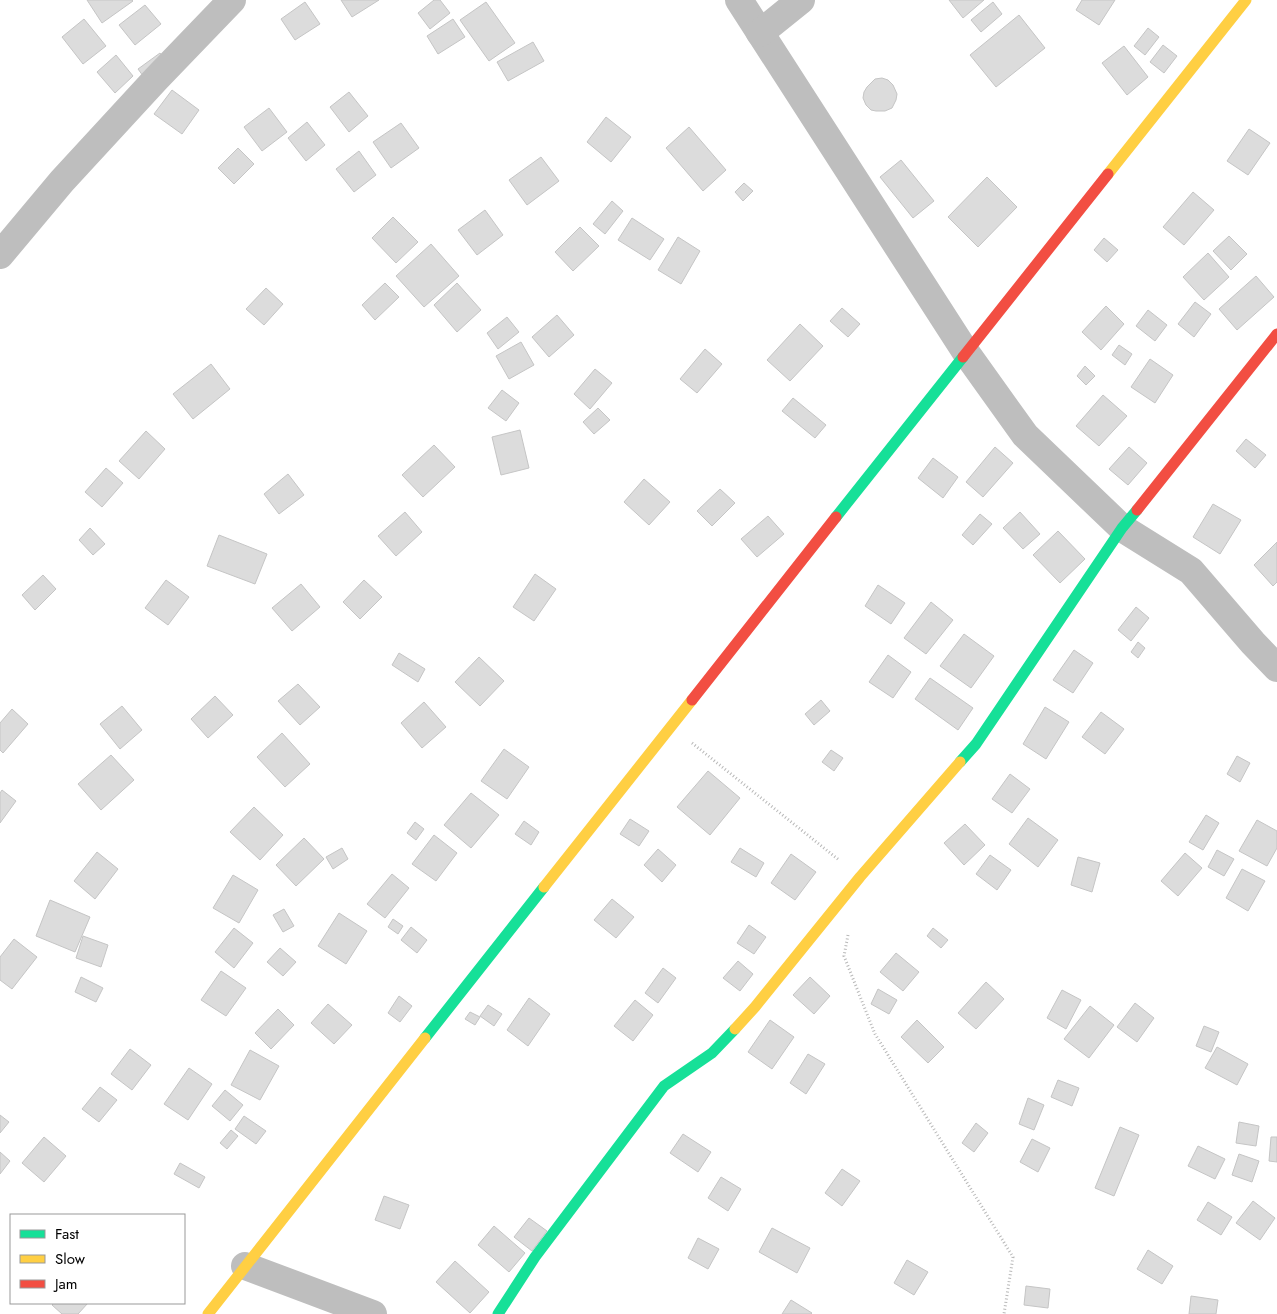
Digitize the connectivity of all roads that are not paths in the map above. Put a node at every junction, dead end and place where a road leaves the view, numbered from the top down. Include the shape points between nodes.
1 (232, 0) edge
2 (739, 0) edge
3 (801, 0) edge
4 (1246, 0) edge
5 (760, 33) junction
6 (0, 255) edge
7 (1277, 334) edge
8 (967, 354) junction
9 (1122, 528) junction
10 (1277, 668) edge
11 (245, 1266) junction
12 (208, 1314) edge
13 (372, 1314) edge
14 (498, 1314) edge

1 - 6 street via 62,181
2 - 5 street
3 - 5 street
4 - 8 main road
5 - 8 street
7 - 9 main road
8 - 9 street via 1025,435
8 - 11 main road
9 - 10 street via 1191,571
9 - 14 main road via 976,744 860,877 755,1007 712,1053 664,1086 535,1257
11 - 12 main road
11 - 13 street

